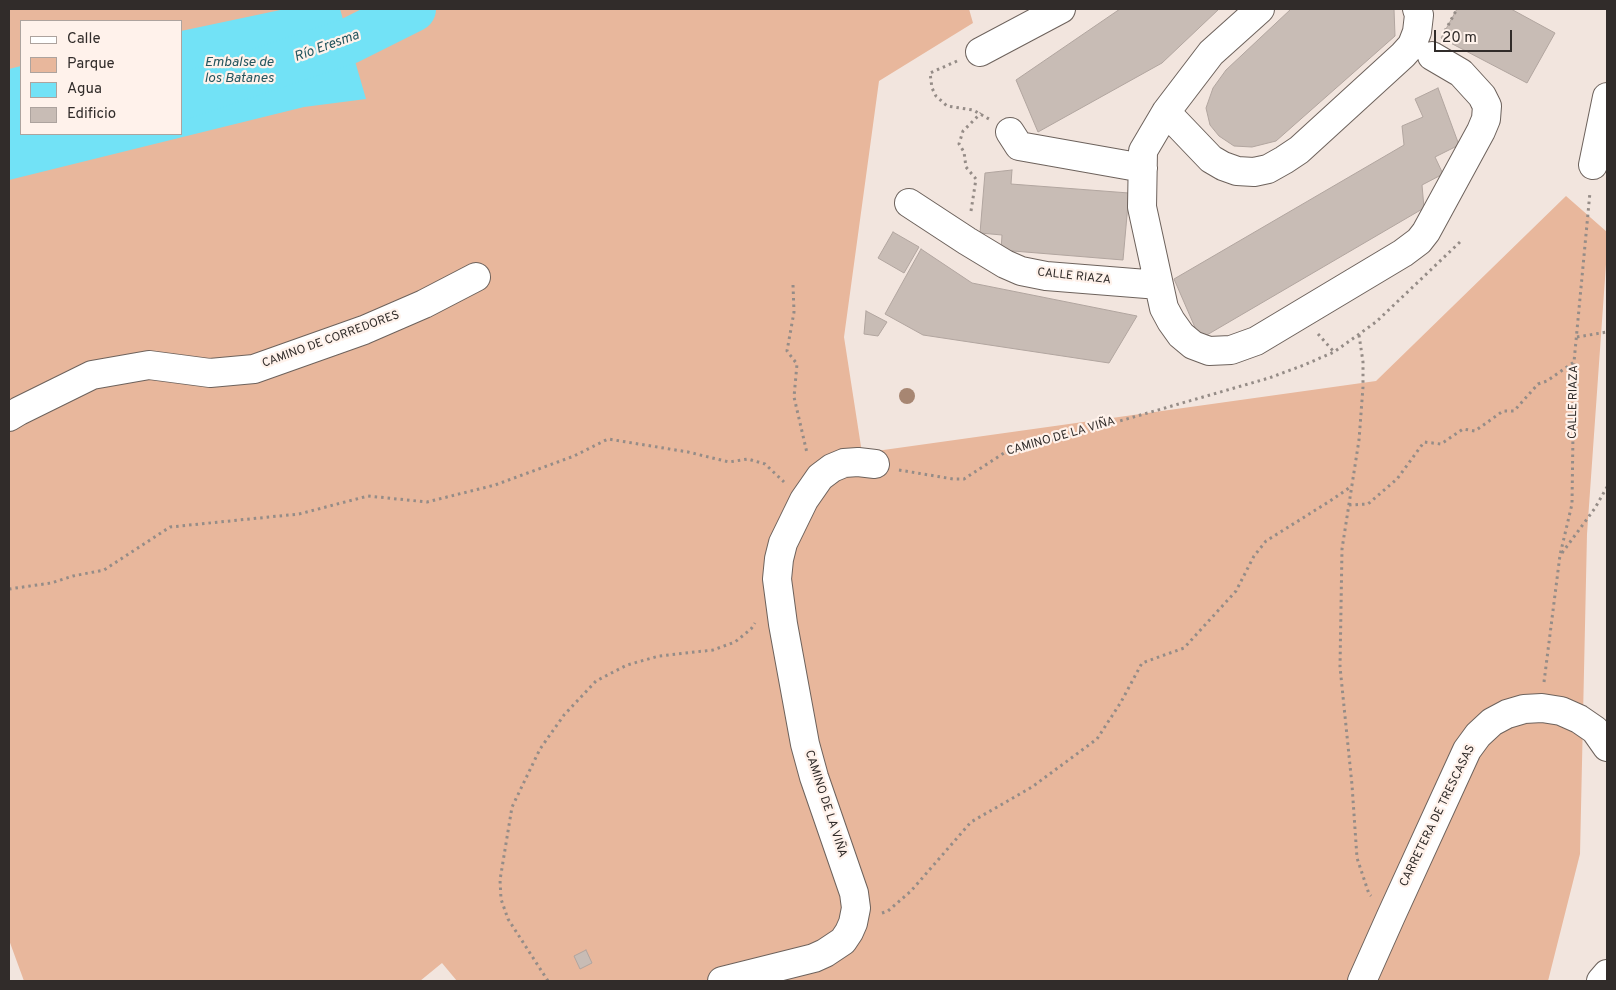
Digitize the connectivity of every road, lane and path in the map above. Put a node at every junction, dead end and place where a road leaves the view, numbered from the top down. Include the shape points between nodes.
1 (1061, 9) edge
2 (1260, 9) edge
3 (1417, 9) edge
4 (972, 55) joint
5 (1432, 56) dead end
6 (1607, 97) edge
7 (1166, 112) junction
8 (981, 113) junction
9 (1010, 132) joint
10 (1593, 165) joint
11 (1143, 168) junction
12 (909, 203) dead end
13 (967, 241) junction
14 (1460, 242) dead end
15 (476, 277) dead end
16 (793, 285) dead end
17 (1159, 286) junction
18 (1607, 332) edge
19 (1359, 334) junction
20 (1577, 337) junction
21 (1574, 362) junction
22 (9, 417) edge
23 (875, 464) joint
24 (1352, 486) junction
25 (1607, 487) edge
26 (809, 493) junction
27 (1349, 505) junction
28 (1560, 555) junction
29 (9, 589) edge
30 (777, 592) junction
31 (1542, 708) junction
32 (1607, 747) edge
33 (1391, 916) junction
34 (853, 923) junction
35 (1607, 974) edge
36 (548, 981) edge
37 (722, 981) edge
38 (1362, 981) edge
39 (1601, 981) edge

1 - 4 street
2 - 7 street via 1211,53
3 - 7 street via 1416,32 1412,45 1403,55 1299,150 1268,169 1237,171 1210,159
4 - 8 path via 930,73 932,88 947,106
5 - 17 street via 1461,73 1482,96 1487,106 1486,119 1433,221 1403,254 1263,337 1231,350 1209,351 1181,335 1164,308
6 - 10 street
7 - 11 street via 1143,151
8 - 9 path
8 - 13 path via 963,131 958,144 964,152 966,167 976,179
9 - 11 street via 1019,146
10 - 20 path, CALLE RIAZA
11 - 17 street via 1142,207
12 - 13 street, CALLE RIAZA
13 - 17 street, CALLE RIAZA via 1021,271
14 - 19 path, CAMINO DE LA VIÑA via 1376,322
15 - 22 street, CAMINO DE CORREDORES via 364,330 254,369 210,373 149,365 92,376
16 - 26 path via 794,312 787,351 797,364 794,397
18 - 20 path
19 - 23 path, CAMINO DE LA VIÑA via 1334,352 1269,378 1004,453 964,478 922,475
19 - 24 path via 1363,387
20 - 21 path, CALLE RIAZA
21 - 27 path via 1547,382 1538,384 1514,411 1503,411 1475,431 1462,429 1441,444 1424,442 1397,479 1368,504
21 - 28 path, CALLE RIAZA via 1572,504
23 - 26 street, CAMINO DE LA VIÑA via 858,462 832,468 820,477
24 - 27 path
24 - 34 path via 1266,540 1236,591 1184,648 1142,663 1097,739 1032,787 970,822 911,891 888,911
25 - 28 path
26 - 29 path via 765,464 748,459 729,462 608,439 574,456 495,486 427,502 368,496 299,514 170,527 104,570
26 - 30 street, CAMINO DE LA VIÑA via 783,543
27 - 33 path via 1342,549 1340,667 1357,858 1369,894
28 - 31 path, CALLE RIAZA
30 - 34 street, CAMINO DE LA VIÑA via 805,744 854,893
30 - 36 path via 751,629 735,642 713,650 659,656 627,664 596,681 564,715 540,749 512,807 500,880 508,919
31 - 32 street, CARRETERA DE TRESCASAS via 1561,710 1579,719 1594,730
31 - 33 street, CARRETERA DE TRESCASAS via 1524,709 1492,722 1467,750
33 - 38 street, CARRETERA DE TRESCASAS
34 - 37 street, CAMINO DE LA VIÑA via 843,941 814,958
35 - 39 street

